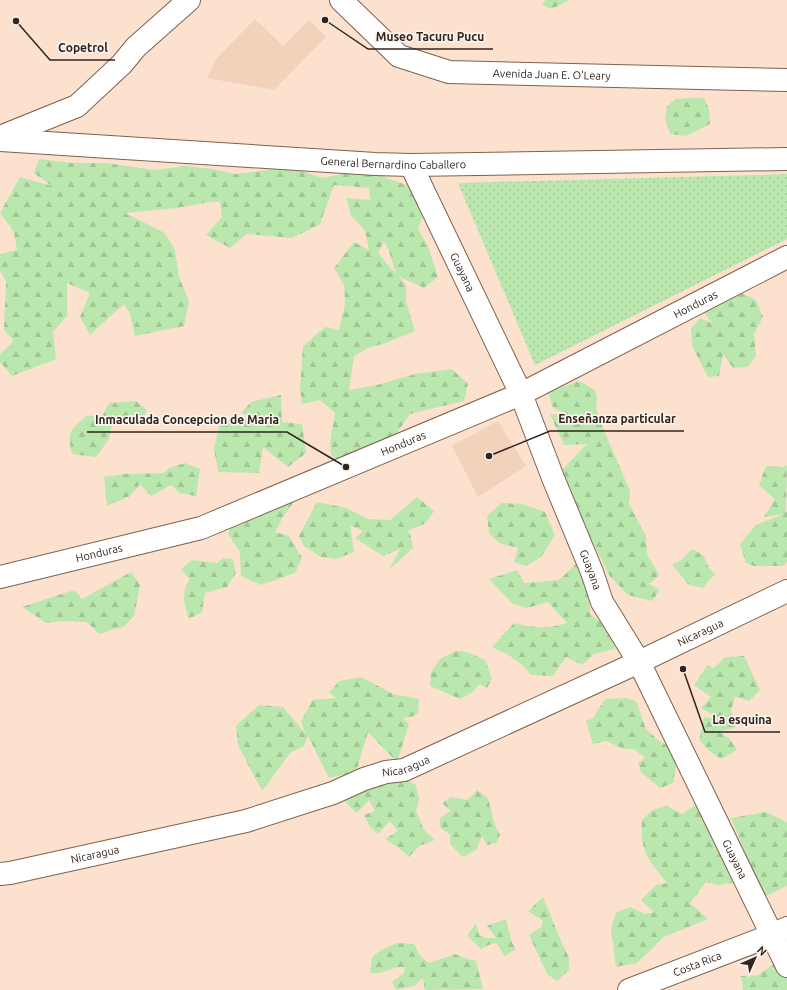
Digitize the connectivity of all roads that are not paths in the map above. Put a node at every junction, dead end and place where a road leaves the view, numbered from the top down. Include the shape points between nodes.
1 (189, 0) edge
2 (341, 0) edge
3 (787, 80) edge
4 (0, 139) edge
5 (787, 159) edge
6 (411, 165) junction
7 (787, 257) edge
8 (521, 394) junction
9 (0, 577) edge
10 (787, 591) edge
11 (639, 662) junction
12 (0, 874) edge
13 (779, 932) edge
14 (787, 966) edge
15 (628, 990) edge

1 - 4 main road via 136,47 122,64 77,106
2 - 3 main road, Avenida Juan E. O'Leary via 399,56 449,72
4 - 6 main road, General Bernardino Caballero
5 - 6 main road, General Bernardino Caballero
6 - 8 main road, Guayana
7 - 8 main road, Honduras
8 - 9 main road, Honduras via 201,528
8 - 11 main road, Guayana via 602,602
10 - 11 main road, Nicaragua
11 - 12 main road, Nicaragua via 404,770 364,779 333,794 246,821
11 - 13 main road, Guayana
13 - 14 main road, Guayana
13 - 15 main road, Costa Rica

